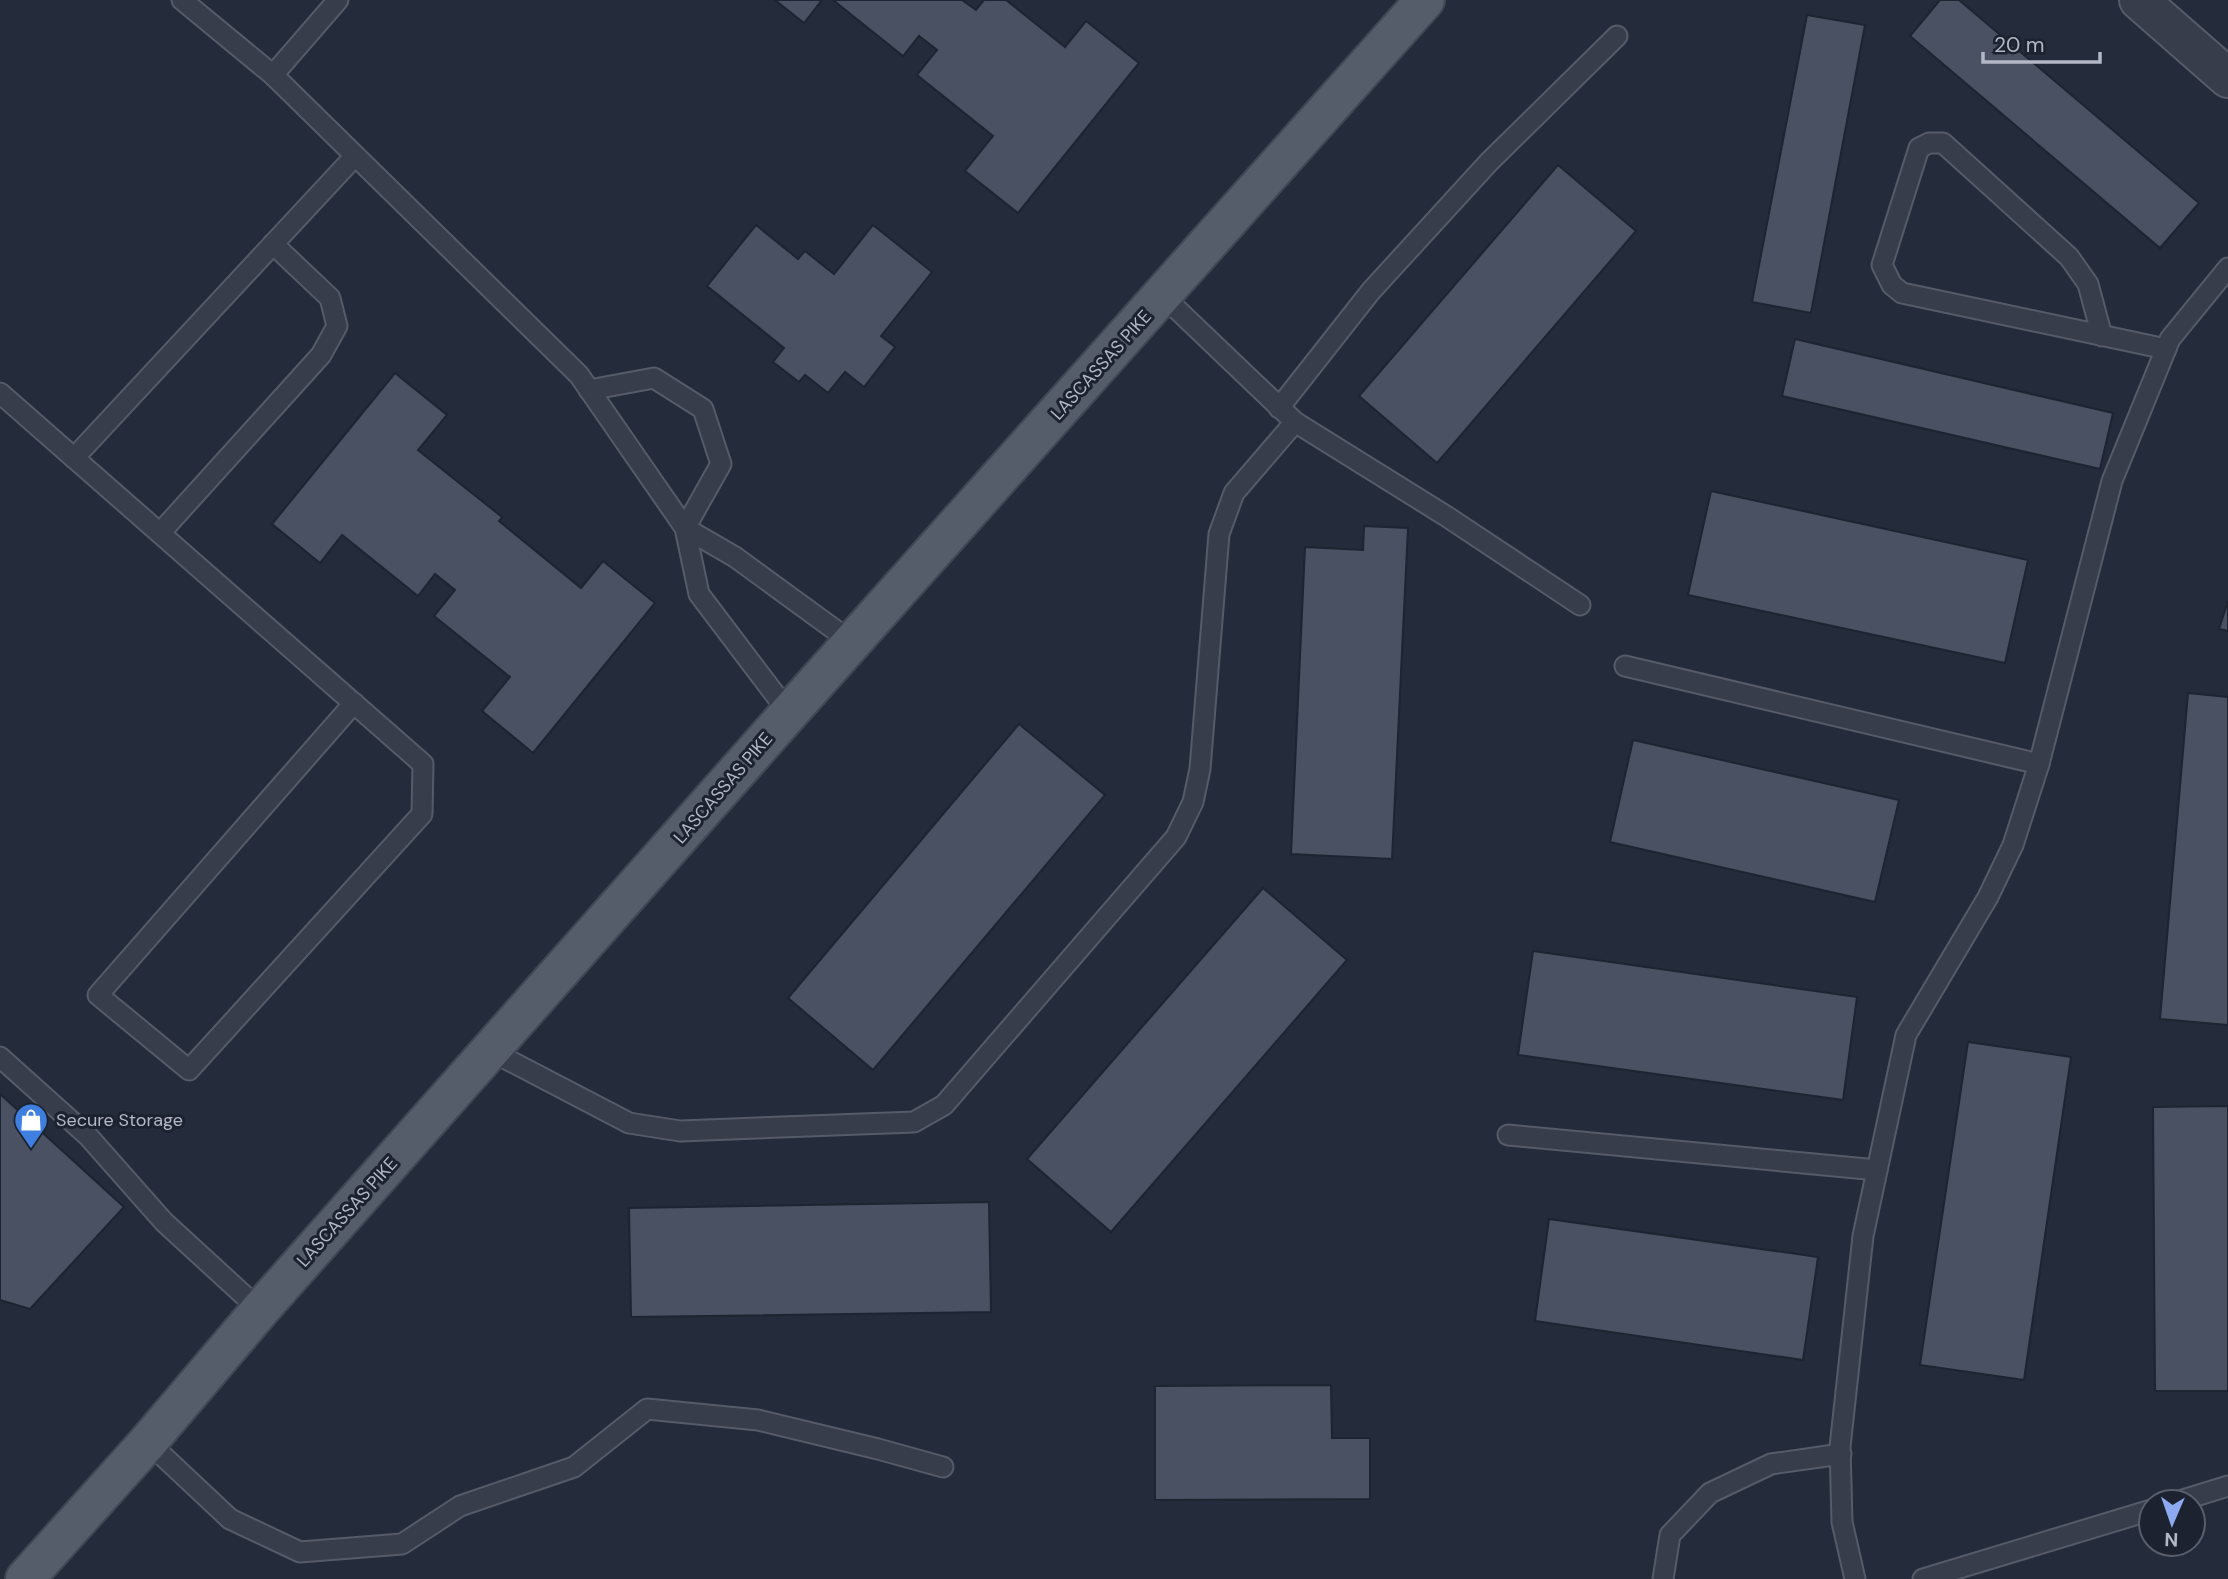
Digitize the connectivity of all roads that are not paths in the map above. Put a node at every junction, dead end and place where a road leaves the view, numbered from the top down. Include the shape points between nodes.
1 (182, 0) edge
2 (338, 0) edge
3 (1425, 0) edge
4 (2138, 0) edge
5 (1618, 36) dead end
6 (273, 75) junction
7 (2228, 78) edge
8 (355, 156) junction
9 (273, 244) junction
10 (2228, 268) edge
11 (1163, 296) junction
12 (2102, 336) junction
13 (2166, 349) junction
14 (589, 390) junction
15 (0, 393) edge
16 (1279, 408) junction
17 (1295, 422) junction
18 (74, 458) junction
19 (685, 528) junction
20 (160, 533) junction
21 (1580, 605) dead end
22 (853, 643) junction
23 (1625, 666) dead end
24 (354, 703) junction
25 (789, 713) junction
26 (2039, 764) junction
27 (491, 1051) junction
28 (0, 1056) edge
29 (1508, 1135) dead end
30 (1877, 1170) junction
31 (260, 1310) junction
32 (148, 1442) junction
33 (1841, 1454) junction
34 (943, 1467) dead end
35 (2228, 1486) edge
36 (2207, 1492) edge
37 (2137, 1514) edge
38 (25, 1579) edge
39 (1663, 1579) edge
40 (1855, 1579) edge
41 (1923, 1579) edge

1 - 6 lane
2 - 6 lane
3 - 11 main road, LASCASSAS PIKE
4 - 7 street
5 - 16 lane via 1489,162 1398,261
6 - 8 lane
8 - 9 lane
8 - 14 lane via 579,375
9 - 18 lane
9 - 20 lane via 330,298 337,326 321,355
10 - 13 lane
11 - 16 lane
11 - 22 main road, LASCASSAS PIKE
12 - 12 lane via 1902,293 1892,285 1882,265 1919,148 1944,143 2069,257 2088,284
12 - 13 lane
13 - 26 lane via 2112,481
14 - 19 lane
14 - 19 lane via 654,378 703,409 721,464
15 - 18 lane
16 - 17 lane
17 - 21 lane
17 - 27 lane via 1234,493 1219,534 1200,769 1193,802 1176,837 944,1105 914,1122 680,1131 629,1123
18 - 20 lane
19 - 22 lane
19 - 25 lane via 699,594
20 - 24 lane
22 - 25 main road, LASCASSAS PIKE
23 - 26 lane
24 - 24 lane via 423,764 422,814 189,1070 98,995
25 - 27 main road, LASCASSAS PIKE
26 - 30 lane via 2013,845 1988,897 1906,1035
27 - 31 main road, LASCASSAS PIKE
28 - 31 lane via 88,1136 163,1222
29 - 30 lane
30 - 33 lane via 1863,1236
31 - 32 main road, LASCASSAS PIKE
32 - 34 lane via 230,1519 300,1552 402,1544 460,1506 574,1467 647,1409 758,1420
32 - 38 main road, LASCASSAS PIKE
33 - 39 lane via 1771,1464 1710,1493 1670,1535
33 - 40 lane via 1842,1522
35 - 36 lane
37 - 41 lane

